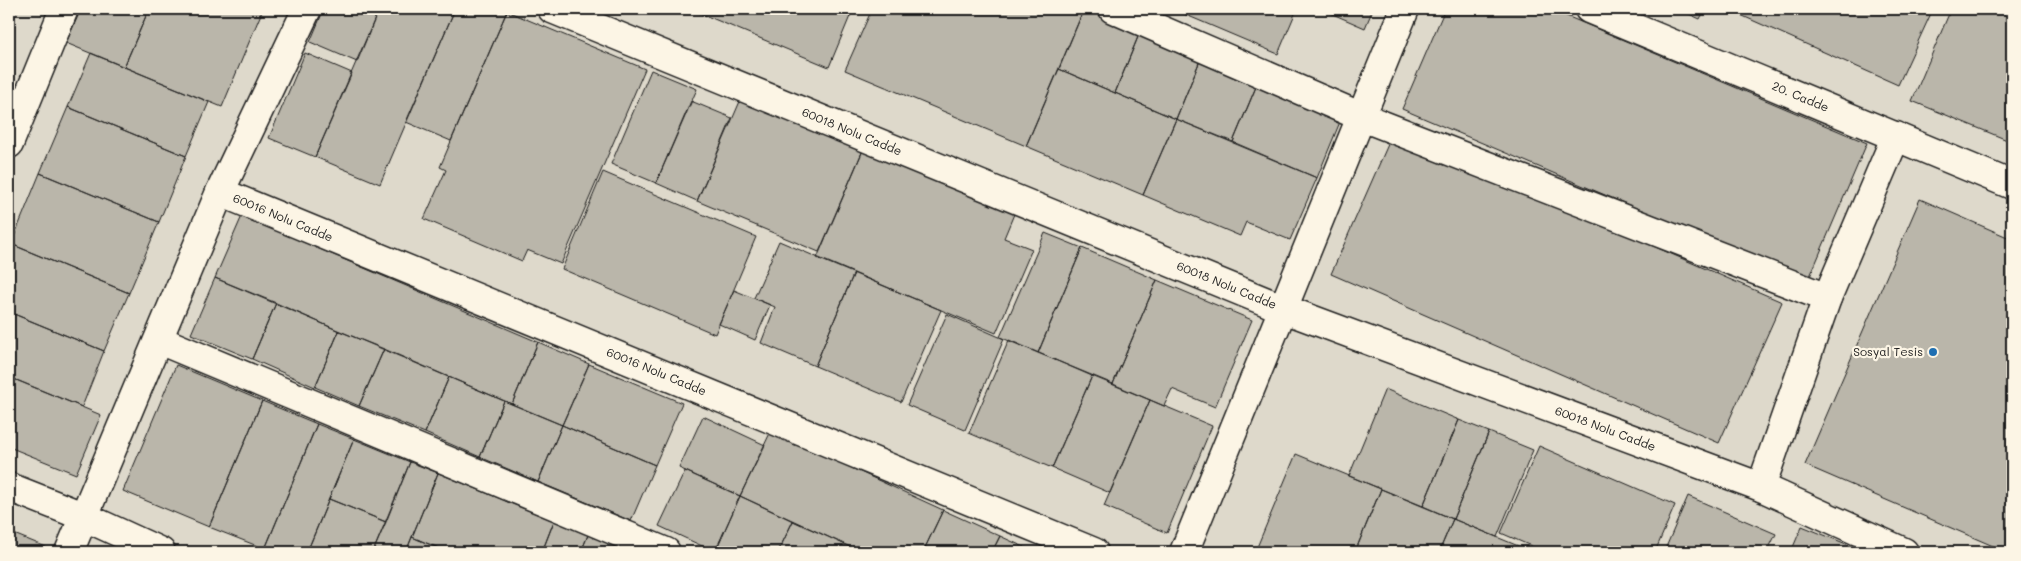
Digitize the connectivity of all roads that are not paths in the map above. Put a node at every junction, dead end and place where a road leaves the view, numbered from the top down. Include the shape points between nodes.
1 (64, 9) edge
2 (307, 9) edge
3 (552, 9) edge
4 (1113, 9) edge
5 (1405, 9) edge
6 (1589, 9) edge
7 (1362, 117) junction
8 (1896, 136) junction
9 (9, 144) edge
10 (2012, 185) edge
11 (220, 192) junction
12 (1827, 298) junction
13 (1284, 309) junction
14 (159, 340) junction
15 (9, 487) edge
16 (1761, 488) junction
17 (84, 517) junction
18 (69, 552) edge
19 (161, 552) edge
20 (666, 552) edge
21 (1094, 552) edge
22 (1184, 552) edge
23 (1904, 552) edge

1 - 9 street
2 - 11 street
3 - 13 street, 60018 Nolu Cadde
4 - 7 street
5 - 7 street
6 - 8 street, 20. Cadde
7 - 12 street
7 - 13 street
8 - 10 street, 20. Cadde
8 - 12 street
11 - 14 street
11 - 21 street, 60016 Nolu Cadde
12 - 16 street
13 - 16 street, 60018 Nolu Cadde
13 - 22 street
14 - 17 street
14 - 20 street
15 - 17 street
16 - 23 street, 60018 Nolu Cadde
17 - 18 street
17 - 19 street

